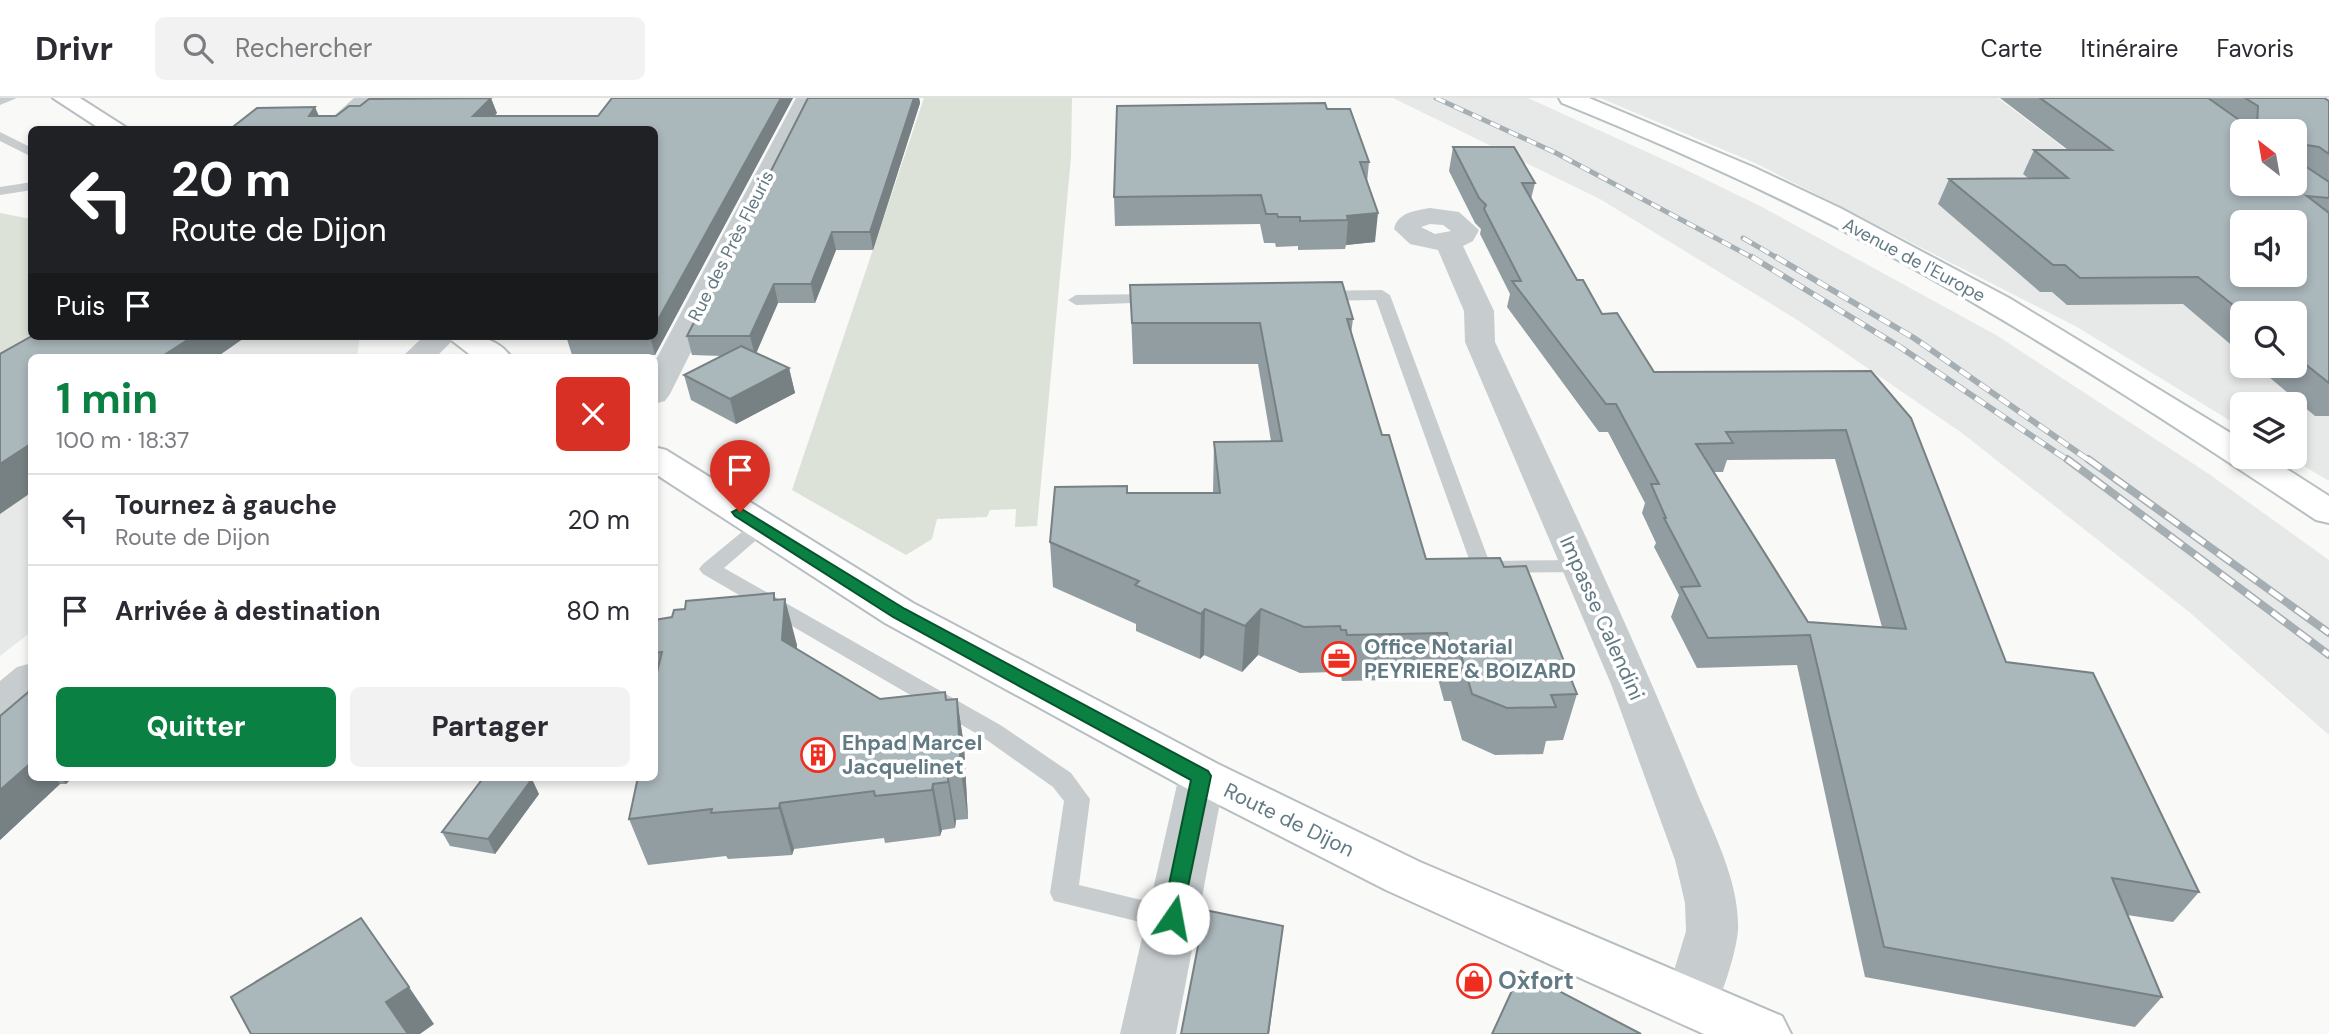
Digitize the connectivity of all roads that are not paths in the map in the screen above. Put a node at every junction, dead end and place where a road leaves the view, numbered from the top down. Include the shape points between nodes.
1 (11, 98) edge
2 (64, 98) edge
3 (367, 98) edge
4 (807, 98) edge
5 (1570, 98) edge
6 (0, 102) edge
7 (112, 126) edge
8 (334, 126) edge
9 (0, 136) edge
10 (28, 151) edge
11 (28, 187) edge
12 (0, 191) edge
13 (1447, 241) dead end
14 (1298, 296) edge
15 (1174, 298) edge
16 (1076, 300) dead end
17 (437, 340) edge
18 (467, 340) edge
19 (421, 354) edge
20 (490, 354) edge
21 (658, 386) edge
22 (2230, 448) edge
23 (658, 460) edge
24 (2263, 469) edge
25 (2329, 512) edge
26 (761, 526) junction
27 (1579, 566) junction
28 (28, 681) edge
29 (0, 705) edge
30 (1202, 776) junction
31 (1173, 918) junction
32 (1691, 1004) junction
33 (1149, 1034) edge
34 (1763, 1034) edge

1 - 6 lane
2 - 7 main road
3 - 8 street
4 - 21 street, Rue des Près Fleuris
5 - 22 main road, Avenue de l'Europe via 1798,199 1990,300
9 - 10 lane
11 - 12 lane
13 - 27 street, Impasse Calendini via 1479,311 1480,342
14 - 27 lane via 1382,295 1481,568
15 - 16 lane
17 - 19 street
18 - 20 main road
23 - 26 main road, Route de Dijon
24 - 25 main road, Avenue de l'Europe
26 - 30 main road, Route de Dijon via 899,613
26 - 31 lane via 710,569 993,732 1062,780 1077,799 1064,892
27 - 32 street, Impasse Calendini via 1632,684 1699,860 1710,903 1713,931
28 - 29 street
30 - 31 street
30 - 32 main road, Route de Dijon via 1403,876
31 - 33 street
32 - 34 main road, Route de Dijon

